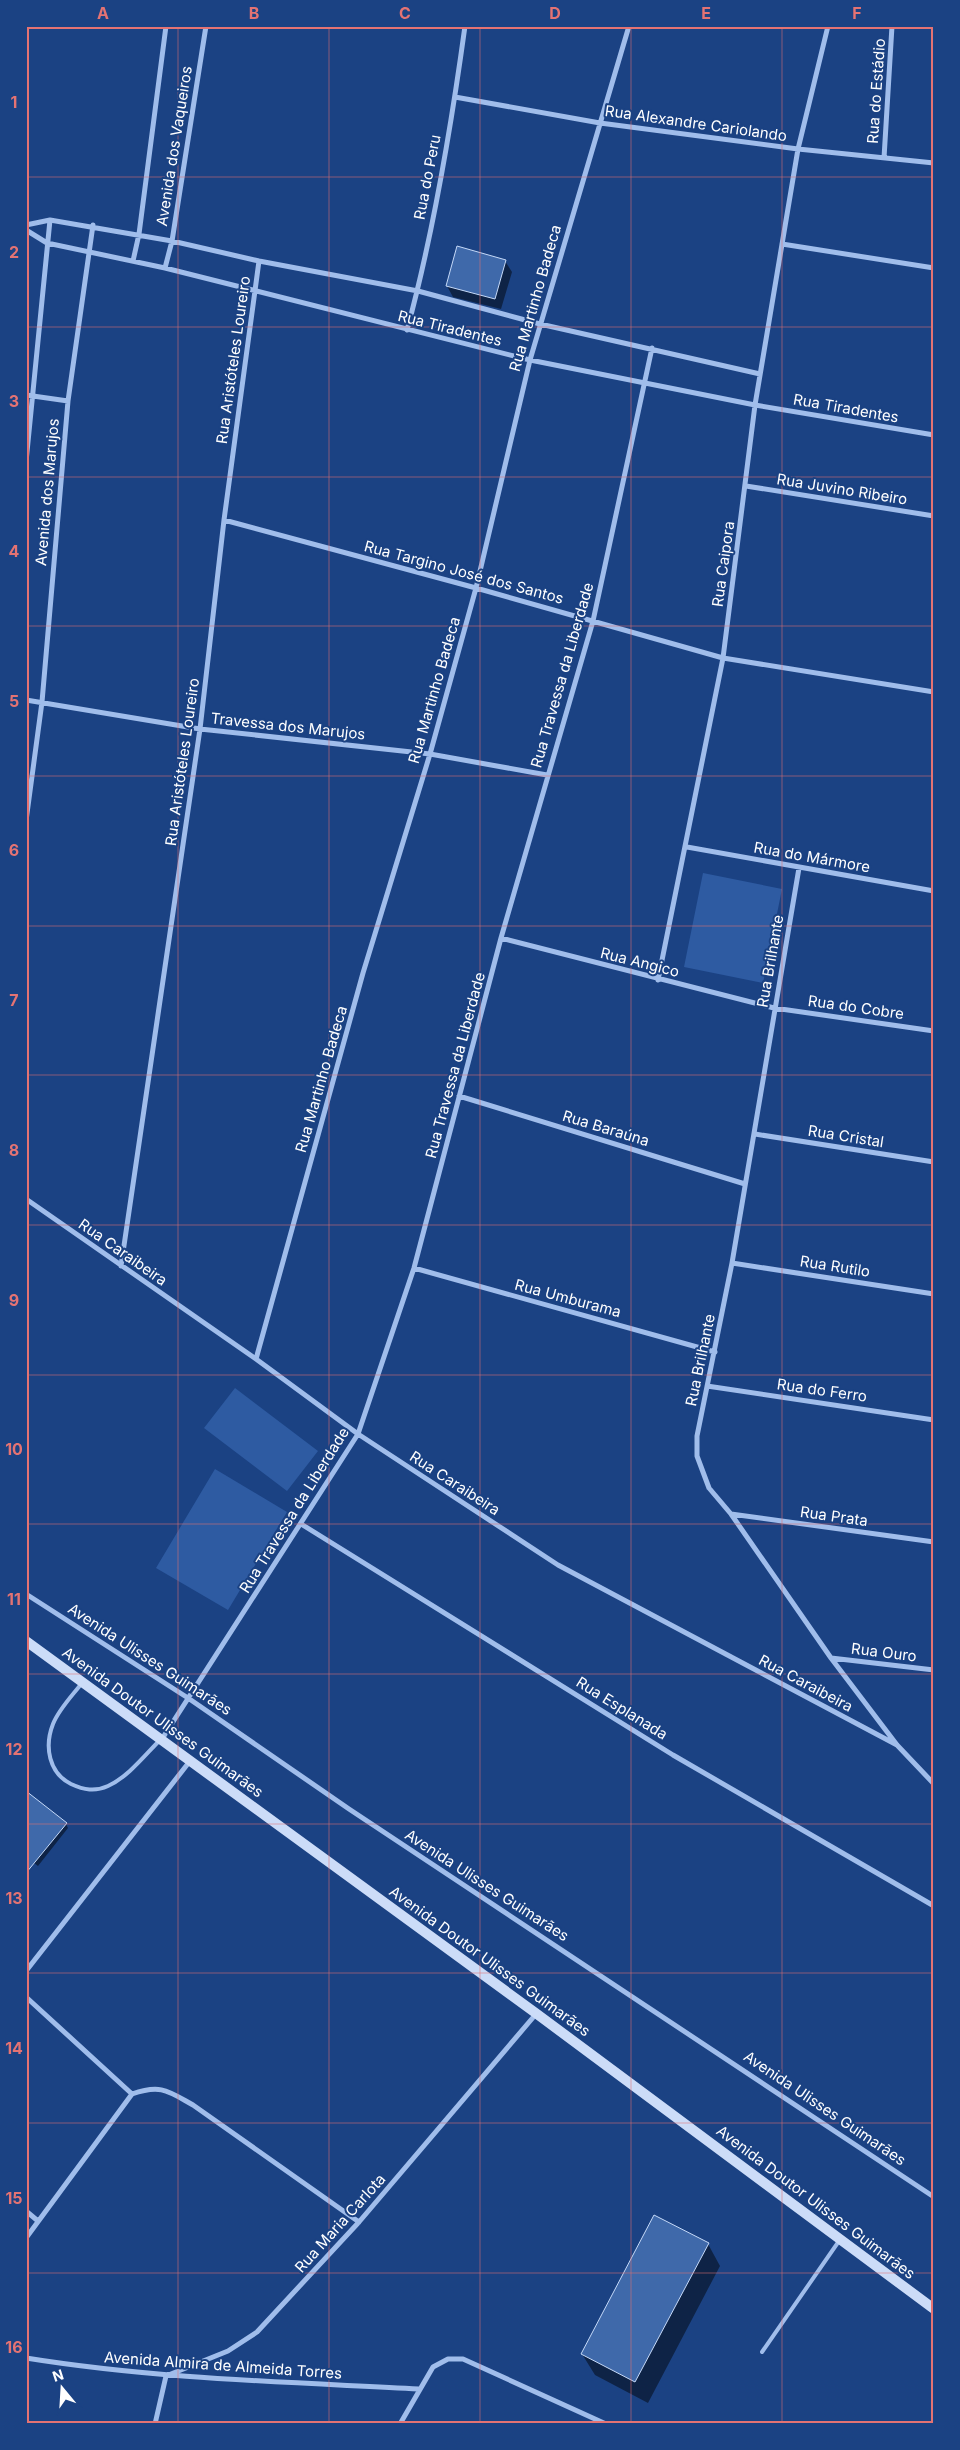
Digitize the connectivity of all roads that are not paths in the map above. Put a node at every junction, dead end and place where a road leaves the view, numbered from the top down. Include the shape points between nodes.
1 (166, 26) edge
2 (206, 26) edge
3 (465, 26) edge
4 (629, 26) edge
5 (828, 26) edge
6 (892, 26) edge
7 (456, 97) junction
8 (600, 123) junction
9 (798, 149) junction
10 (884, 158) junction
11 (934, 163) edge
12 (50, 220) junction
13 (26, 225) edge
14 (93, 226) junction
15 (26, 230) edge
16 (139, 234) junction
17 (172, 240) junction
18 (47, 243) junction
19 (782, 244) junction
20 (88, 252) junction
21 (259, 260) junction
22 (133, 261) junction
23 (165, 268) junction
24 (934, 268) edge
25 (418, 291) junction
26 (254, 292) junction
27 (540, 324) junction
28 (407, 330) junction
29 (652, 348) junction
30 (530, 360) junction
31 (760, 374) junction
32 (645, 383) junction
33 (29, 395) edge
34 (68, 401) junction
35 (755, 405) junction
36 (934, 435) edge
37 (26, 462) edge
38 (746, 486) junction
39 (934, 516) edge
40 (224, 520) junction
41 (476, 588) junction
42 (593, 621) junction
43 (723, 658) junction
44 (934, 692) edge
45 (26, 700) edge
46 (42, 702) junction
47 (200, 729) junction
48 (430, 754) junction
49 (547, 775) junction
50 (26, 821) edge
51 (686, 847) junction
52 (799, 868) junction
53 (934, 891) edge
54 (501, 938) junction
55 (658, 980) junction
56 (774, 1008) junction
57 (934, 1031) edge
58 (459, 1096) junction
59 (755, 1134) junction
60 (934, 1162) edge
61 (745, 1184) junction
62 (26, 1199) edge
63 (732, 1263) junction
64 (121, 1266) junction
65 (414, 1268) junction
66 (934, 1294) edge
67 (715, 1352) junction
68 (256, 1359) junction
69 (707, 1386) junction
70 (934, 1420) edge
71 (358, 1434) junction
72 (731, 1514) junction
73 (301, 1524) junction
74 (934, 1542) edge
75 (26, 1594) edge
76 (26, 1640) edge
77 (831, 1658) junction
78 (934, 1670) edge
79 (83, 1681) junction
80 (188, 1698) junction
81 (162, 1739) junction
82 (897, 1745) junction
83 (191, 1760) junction
84 (934, 1784) edge
85 (934, 1906) edge
86 (26, 1972) edge
87 (26, 1997) edge
88 (536, 2014) junction
89 (132, 2094) junction
90 (934, 2197) edge
91 (26, 2211) edge
92 (38, 2221) junction
93 (359, 2222) junction
94 (26, 2238) edge
95 (840, 2239) junction
96 (934, 2309) edge
97 (762, 2352) dead end
98 (26, 2358) edge
99 (166, 2376) junction
100 (419, 2389) junction
101 (154, 2424) edge
102 (400, 2424) edge
103 (606, 2424) edge

1 - 16 street, Avenida dos Vaqueiros
2 - 17 street, Avenida dos Vaqueiros
3 - 7 street, Rua do Peru
4 - 8 street, Rua Martinho Badeca
5 - 9 street
6 - 10 street, Rua do Estádio
7 - 8 street, Rua Alexandre Cariolando
7 - 25 street, Rua do Peru
8 - 9 street, Rua Alexandre Cariolando
8 - 27 street, Rua Martinho Badeca
9 - 10 street, Rua Alexandre Cariolando
9 - 19 street, Rua Caipora
10 - 11 street, Rua Alexandre Cariolando
12 - 13 street, Rua Tiradentes
12 - 14 street, Rua Tiradentes
12 - 18 street, Avenida dos Marujos
14 - 16 street, Rua Tiradentes
14 - 20 street, Avenida dos Marujos
15 - 18 street, Rua Tiradentes
16 - 17 street, Rua Tiradentes
16 - 22 street, Avenida dos Vaqueiros
17 - 21 street, Rua Tiradentes
17 - 23 street, Avenida dos Vaqueiros
18 - 20 street, Rua Tiradentes
18 - 33 street, Avenida dos Marujos
19 - 24 street
19 - 31 street, Rua Caipora
20 - 22 street, Rua Tiradentes
20 - 34 street, Avenida dos Marujos
21 - 25 street, Rua Tiradentes
21 - 26 street, Rua Aristóteles Loureiro
22 - 23 street, Rua Tiradentes
23 - 26 street, Rua Tiradentes
25 - 27 street, Rua Tiradentes
25 - 28 street, Rua do Peru
26 - 28 street, Rua Tiradentes
26 - 40 street, Rua Aristóteles Loureiro
27 - 29 street, Rua Tiradentes
27 - 30 street, Rua Martinho Badeca
28 - 30 street, Rua Tiradentes
29 - 31 street, Rua Tiradentes
29 - 32 street, Rua Travessa da Liberdade
30 - 32 street, Rua Tiradentes
30 - 41 street, Rua Martinho Badeca
31 - 35 street, Rua Caipora
32 - 35 street, Rua Tiradentes
32 - 42 street, Rua Travessa da Liberdade
33 - 34 street
33 - 37 street, Avenida dos Marujos
34 - 46 street, Avenida dos Marujos
35 - 36 street, Rua Tiradentes
35 - 38 street, Rua Caipora
38 - 39 street, Rua Juvino Ribeiro
38 - 43 street, Rua Caipora
40 - 41 street, Rua Targino José dos Santos
40 - 47 street, Rua Aristóteles Loureiro
41 - 42 street, Rua Targino José dos Santos
41 - 48 street, Rua Martinho Badeca
42 - 43 street, Rua Targino José dos Santos
42 - 49 street, Rua Travessa da Liberdade
43 - 44 street, Rua Targino José dos Santos
43 - 51 street, Rua Caipora
45 - 46 street, Travessa dos Marujos
46 - 47 street, Travessa dos Marujos
46 - 50 street, Avenida dos Marujos
47 - 48 street, Travessa dos Marujos
47 - 64 street, Rua Aristóteles Loureiro
48 - 49 street, Travessa dos Marujos
48 - 68 street, Rua Martinho Badeca via 364,972
49 - 54 street, Rua Travessa da Liberdade
51 - 52 street, Rua do Mármore
51 - 55 street, Rua Caipora
52 - 53 street, Rua do Mármore
52 - 56 street, Rua Brilhante
54 - 55 street, Rua Angico
54 - 58 street, Rua Travessa da Liberdade
55 - 56 street, Rua Angico
56 - 57 street, Rua do Cobre
56 - 59 street, Rua Brilhante
58 - 61 street, Rua Baraúna
58 - 65 street, Rua Travessa da Liberdade
59 - 60 street, Rua Cristal
59 - 61 street, Rua Brilhante
61 - 63 street, Rua Brilhante
62 - 64 street, Rua Caraibeira
63 - 66 street, Rua Rutilo
63 - 67 street, Rua Brilhante
64 - 68 street, Rua Caraibeira
65 - 67 street, Rua Umburama
65 - 71 street, Rua Travessa da Liberdade
67 - 69 street, Rua Brilhante
68 - 71 street, Rua Caraibeira
69 - 70 street, Rua do Ferro
69 - 72 street, Rua Brilhante via 697,1436 697,1456 710,1488
71 - 73 street, Rua Travessa da Liberdade
71 - 82 street, Rua Caraibeira via 558,1565
72 - 74 street, Rua Prata
72 - 77 street, Rua Brilhante
73 - 80 street, Rua Travessa da Liberdade
73 - 85 street, Rua Esplanada via 673,1755
75 - 80 street, Avenida Ulisses Guimarães
76 - 79 main road, Avenida Doutor Ulisses Guimarães
77 - 78 street, Rua Ouro
77 - 82 street, Rua Brilhante
79 - 81 main road, Avenida Doutor Ulisses Guimarães
79 - 81 lane via 53,1725 49,1743 50,1762 61,1779 80,1788 96,1790 110,1785
80 - 81 street, Rua Travessa da Liberdade
80 - 90 street, Avenida Ulisses Guimarães via 349,1809
81 - 83 main road, Avenida Doutor Ulisses Guimarães
82 - 84 street, Rua Brilhante
83 - 86 street
83 - 88 main road, Avenida Doutor Ulisses Guimarães
87 - 89 street
88 - 93 street, Rua Maria Carlota
88 - 95 main road, Avenida Doutor Ulisses Guimarães
89 - 92 street
89 - 93 street via 151,2088 169,2091
91 - 92 street
92 - 94 street
93 - 99 street, Rua Maria Carlota via 257,2332 228,2351
95 - 96 main road, Avenida Doutor Ulisses Guimarães
95 - 97 lane
98 - 99 street, Avenida Almira de Almeida Torres
99 - 100 street, Avenida Almira de Almeida Torres
99 - 101 street
100 - 102 street
100 - 103 street via 433,2366 448,2359 463,2359

